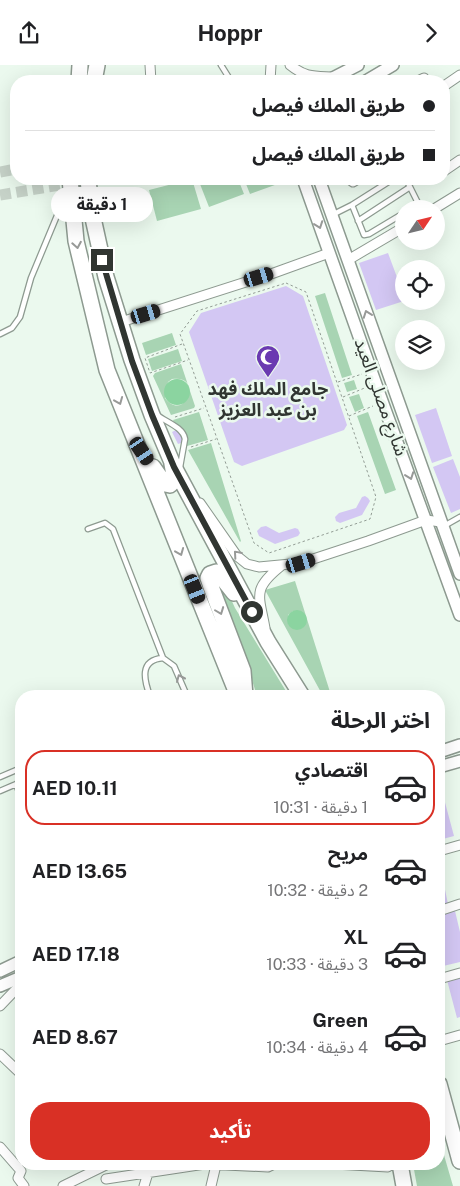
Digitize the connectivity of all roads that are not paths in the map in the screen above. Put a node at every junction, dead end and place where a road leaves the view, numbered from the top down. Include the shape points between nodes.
1 (290, 65) edge
2 (358, 65) edge
3 (393, 65) edge
4 (308, 75) edge
5 (339, 75) edge
6 (376, 75) edge
7 (68, 185) edge
8 (70, 185) edge
9 (89, 185) edge
10 (306, 185) edge
11 (321, 185) edge
12 (384, 185) edge
13 (410, 187) joint
14 (460, 193) edge
15 (416, 200) edge
16 (445, 202) edge
17 (352, 205) junction
18 (332, 215) junction
19 (395, 218) edge
20 (358, 221) junction
21 (395, 232) edge
22 (329, 253) junction
23 (348, 261) junction
24 (121, 322) junction
25 (0, 333) edge
26 (149, 407) junction
27 (130, 427) junction
28 (171, 459) junction
29 (181, 477) junction
30 (460, 517) edge
31 (426, 520) junction
32 (442, 524) junction
33 (88, 529) dead end
34 (282, 566) junction
35 (460, 574) edge
36 (460, 615) edge
37 (261, 628) junction
38 (268, 642) junction
39 (163, 658) junction
40 (148, 690) edge
41 (184, 690) edge
42 (236, 690) edge
43 (245, 690) edge
44 (299, 690) edge
45 (460, 745) edge
46 (445, 750) edge
47 (460, 761) edge
48 (445, 765) edge
49 (15, 771) edge
50 (0, 777) edge
51 (15, 785) edge
52 (0, 791) edge
53 (460, 845) edge
54 (445, 849) edge
55 (460, 904) edge
56 (445, 909) edge
57 (15, 964) edge
58 (0, 971) edge
59 (460, 973) edge
60 (445, 977) edge
61 (15, 980) edge
62 (0, 986) edge
63 (15, 990) edge
64 (0, 1006) edge
65 (460, 1035) edge
66 (445, 1039) edge
67 (0, 1054) edge
68 (15, 1068) edge
69 (445, 1106) edge
70 (0, 1147) edge
71 (460, 1161) edge
72 (15, 1164) edge
73 (20, 1170) edge
74 (97, 1170) edge
75 (107, 1170) edge
76 (167, 1170) edge
77 (215, 1170) edge
78 (396, 1170) edge
79 (148, 1173) junction
80 (76, 1182) edge
81 (106, 1183) edge
82 (24, 1186) edge
83 (63, 1186) edge
84 (144, 1186) edge
85 (211, 1186) edge
86 (404, 1186) edge

1 - 4 street via 301,74
2 - 5 street
3 - 6 street
7 - 25 lane via 31,278 20,317 12,328
8 -> 27 highway via 76,241 86,285 107,370
9 - 24 highway via 106,277
10 -> 22 street, شارع مصلى العيد
11 - 18 street, شارع مصلى العيد
12 - 17 lane
13 - 15 lane
13 - 20 lane
14 - 16 street
17 - 18 lane
17 - 20 lane
18 - 23 street, شارع مصلى العيد
19 - 20 lane via 364,235
21 - 23 street
22 - 24 street
22 -> 31 street, شارع مصلى العيد
32 -> 23 street, شارع مصلى العيد
24 - 26 highway
26 - 28 highway
26 - 29 lane via 184,435
27 - 28 highway via 142,451 168,485 173,482 174,475
27 -> 42 highway
28 - 29 highway
34 -> 29 street via 259,567 247,564 237,556
29 - 37 highway
30 - 32 lane
31 - 32 street
31 - 34 street via 324,556
31 - 36 street, شارع مصلى العيد
32 - 35 street, شارع مصلى العيد
33 - 39 lane via 103,523 113,529
34 - 38 street via 260,588
37 - 38 highway
37 -> 43 highway via 219,574 210,574 210,585 243,671
38 - 44 highway
39 - 40 lane via 151,663 144,673
41 -> 39 lane via 174,667
45 - 46 street
47 - 48 street
49 - 50 lane
51 - 52 lane
53 - 54 street
55 - 56 street
57 - 58 street
59 - 60 street
61 - 62 street
63 - 64 street
65 - 66 street
67 - 68 street
69 - 71 highway
70 - 72 street
73 - 82 street via 18,1178
74 - 80 street
75 - 81 street
76 - 79 street
77 - 85 street
78 - 86 highway
79 - 81 street
79 - 84 street
80 - 83 street

